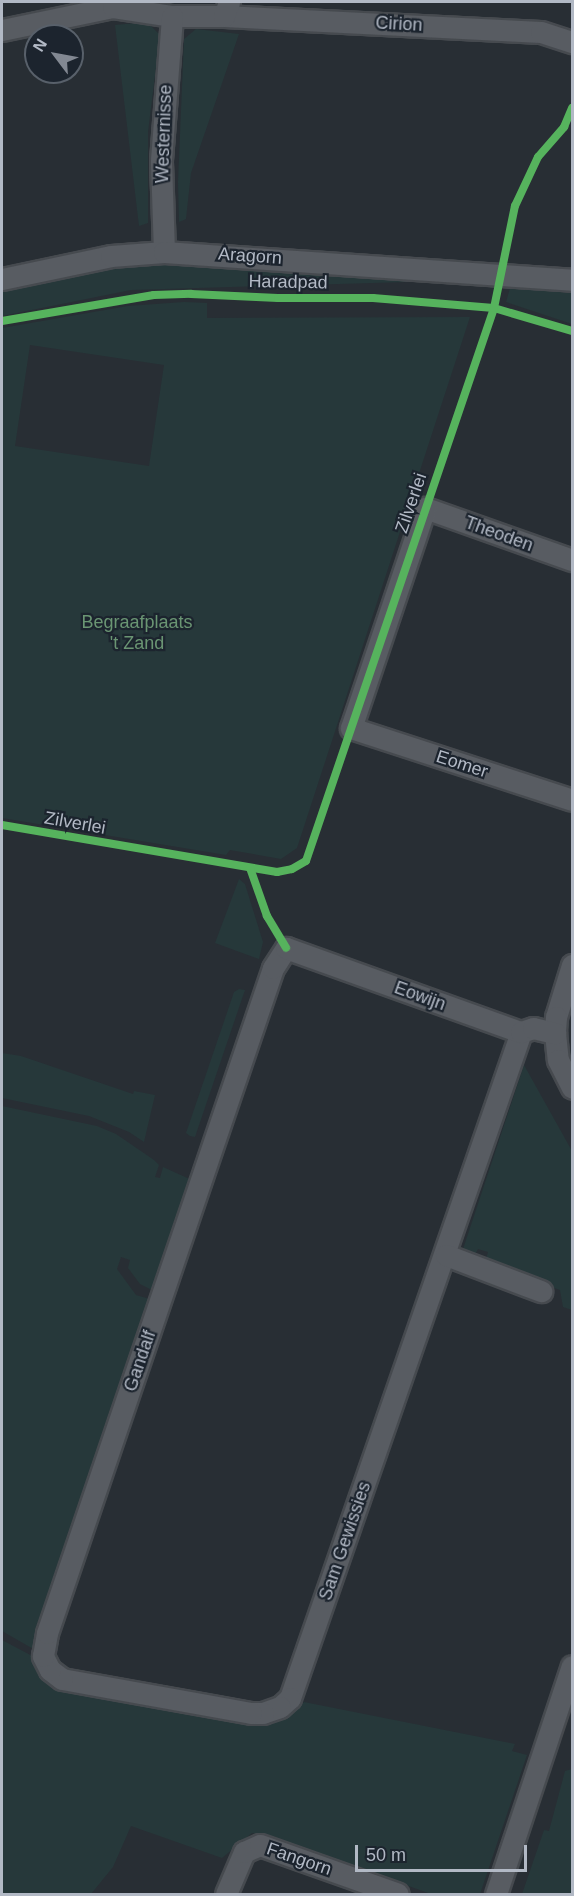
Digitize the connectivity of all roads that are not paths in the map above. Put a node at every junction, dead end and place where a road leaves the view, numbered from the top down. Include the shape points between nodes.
1 (112, 4) edge
2 (227, 9) edge
3 (172, 15) junction
4 (2, 30) edge
5 (573, 42) edge
6 (164, 252) junction
7 (2, 279) edge
8 (573, 280) edge
9 (425, 508) joint
10 (573, 560) edge
11 (351, 728) joint
12 (573, 800) edge
13 (286, 948) joint
14 (573, 965) edge
15 (521, 1032) junction
16 (555, 1033) junction
17 (573, 1088) edge
18 (446, 1255) junction
19 (541, 1291) dead end
20 (573, 1666) edge
21 (158, 1696) joint
22 (226, 1894) edge
23 (398, 1894) edge
24 (496, 1894) edge

1 - 3 street
1 - 4 street
2 - 3 street
2 - 5 street, Cirion via 541,32
3 - 6 street, Westernisse via 161,160
6 - 7 street, Aragorn via 111,256
6 - 8 street, Aragorn
9 - 10 street, Theoden
9 - 11 street, Zilverlei
11 - 12 street, Eomer
13 - 15 street, Eowijn
13 - 21 street, Gandalf via 273,968 47,1633 43,1656 50,1670 62,1679
14 - 16 street via 556,1017
15 - 16 street, Eowijn via 533,1028
15 - 18 street, Sam Gewissies
16 - 17 street via 558,1060
18 - 19 street
18 - 21 street, Sam Gewissies via 290,1698 280,1707 251,1713
20 - 24 street
22 - 23 street, Fangorn via 244,1852 260,1845

